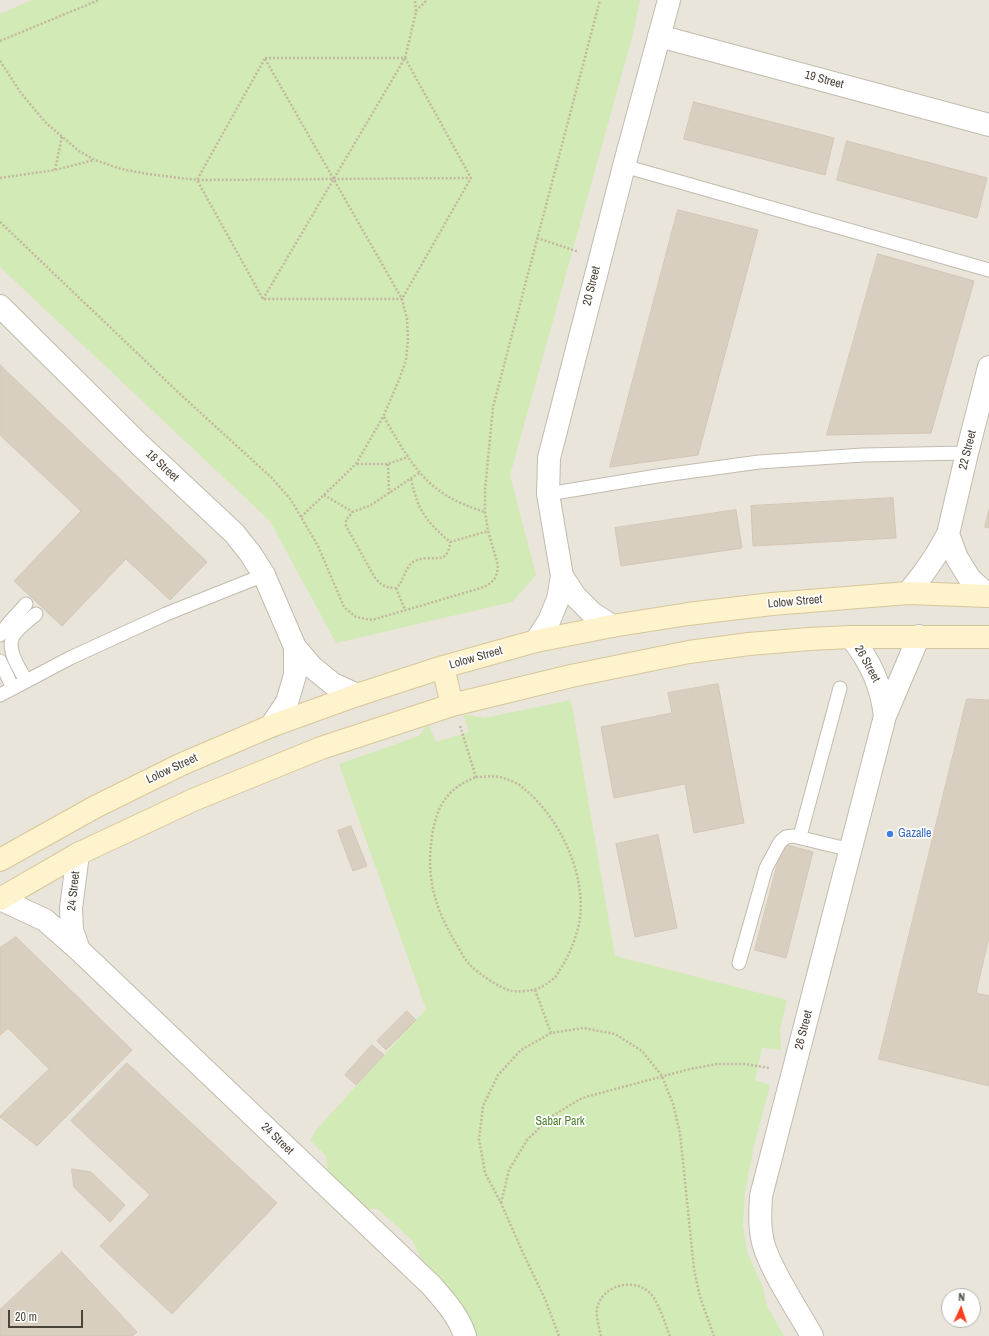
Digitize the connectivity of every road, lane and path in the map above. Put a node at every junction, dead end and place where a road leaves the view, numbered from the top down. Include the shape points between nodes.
1 (99, 0) edge
2 (415, 0) edge
3 (427, 0) edge
4 (600, 0) edge
5 (669, 0) edge
6 (416, 12) junction
7 (659, 36) junction
8 (0, 41) edge
9 (265, 58) junction
10 (405, 58) junction
11 (0, 61) edge
12 (989, 125) edge
13 (62, 136) junction
14 (95, 160) junction
15 (624, 166) junction
16 (55, 170) junction
17 (0, 178) edge
18 (471, 178) junction
19 (334, 179) junction
20 (197, 180) junction
21 (0, 222) edge
22 (537, 238) junction
23 (599, 259) junction
24 (989, 270) edge
25 (402, 298) junction
26 (263, 299) junction
27 (0, 306) edge
28 (989, 366) edge
29 (383, 417) junction
30 (967, 453) junction
31 (408, 457) junction
32 (356, 464) junction
33 (388, 464) junction
34 (419, 473) junction
35 (411, 479) junction
36 (389, 494) junction
37 (548, 494) junction
38 (324, 495) junction
39 (353, 512) junction
40 (484, 512) junction
41 (301, 517) junction
42 (488, 531) junction
43 (948, 534) junction
44 (450, 542) junction
45 (264, 575) junction
46 (562, 576) junction
47 (396, 588) junction
48 (908, 592) junction
49 (989, 596) edge
50 (26, 604) dead end
51 (405, 610) junction
52 (36, 614) dead end
53 (612, 626) junction
54 (0, 635) edge
55 (919, 636) junction
56 (851, 637) junction
57 (989, 637) edge
58 (536, 641) junction
59 (295, 647) junction
60 (0, 661) edge
61 (443, 667) junction
62 (26, 681) junction
63 (13, 688) junction
64 (840, 688) dead end
65 (0, 694) edge
66 (357, 695) junction
67 (452, 705) junction
68 (885, 716) junction
69 (271, 726) junction
70 (476, 777) junction
71 (800, 836) junction
72 (851, 850) junction
73 (4, 854) edge
74 (78, 854) junction
75 (0, 899) edge
76 (79, 950) junction
77 (738, 963) dead end
78 (535, 990) junction
79 (551, 1033) junction
80 (662, 1076) junction
81 (792, 1077) junction
82 (501, 1203) junction
83 (465, 1336) edge
84 (559, 1336) edge
85 (601, 1336) edge
86 (670, 1336) edge
87 (714, 1336) edge
88 (812, 1336) edge

1 - 8 path
2 - 6 path
3 - 6 path
4 - 22 path
5 - 7 street, 20 Street
6 - 10 path
7 - 12 street, 19 Street
7 - 15 street, 20 Street
9 - 10 path
9 - 19 path
9 - 20 path
10 - 18 path
10 - 19 path
11 - 13 path via 21,93 45,122
13 - 14 path via 79,151
13 - 16 path
14 - 16 path
14 - 20 path via 121,169
15 - 23 street, 20 Street
15 - 24 lane
16 - 17 path
18 - 19 path
18 - 25 path
19 - 20 path
19 - 25 path
19 - 26 path
20 - 26 path
21 - 41 path via 272,478 291,500
22 - 23 path
22 - 40 path via 493,407
23 - 37 street, 20 Street via 549,458
25 - 26 path
25 - 29 path via 407,319 406,360
27 - 45 street, 18 Street via 139,444 234,533
28 - 30 street, 22 Street
29 - 31 path
29 - 32 path
30 - 37 lane via 863,455 760,462
30 - 43 street, 22 Street
31 - 33 path
31 - 34 path
32 - 33 path
32 - 38 path
33 - 36 path
34 - 35 path
34 - 40 path via 438,490 460,503
35 - 36 path
35 - 44 path via 415,497 424,514
36 - 39 path
37 - 46 street, 20 Street
38 - 39 path
38 - 41 path
39 - 47 path via 346,520 348,531 380,584
40 - 42 path
41 - 51 path via 318,546 344,607 356,617 372,620
42 - 44 path
42 - 51 path via 498,565 494,580 480,588
43 - 48 street, 22 Street via 928,568
43 - 49 street via 956,558 970,579
44 - 47 path via 450,549 445,556 438,559 421,558 413,562
45 - 59 street, 18 Street
45 - 62 lane via 166,614
46 - 53 street, 20 Street via 575,596 592,613
46 - 58 street, 20 Street via 558,599 549,621
47 - 51 path
48 - 49 street, Lolow Street
48 - 53 street, Lolow Street via 772,604
50 - 54 lane
52 - 62 lane via 13,636 11,642 13,654
53 - 58 street, Lolow Street
55 - 56 street
55 - 57 street
55 - 68 street, 26 Street
56 - 67 street via 749,644 689,652 571,676
56 - 68 street, 26 Street via 874,672
58 - 61 street, Lolow Street
59 - 66 street, 18 Street via 317,672 333,684
59 - 69 street, 18 Street via 295,675 287,702
60 - 63 lane
61 - 66 street, Lolow Street
61 - 67 street
62 - 63 lane
63 - 65 lane
64 - 71 lane
66 - 69 street, Lolow Street
67 - 70 path
67 - 74 street via 321,748 193,800
68 - 72 street, 26 Street
69 - 73 street, Lolow Street via 182,764
70 - 78 path via 502,777 522,786 543,807 560,831 572,857 580,900 576,938 567,959 554,978
70 - 78 path via 452,790 442,803 436,820 430,851 435,900 444,923 470,965 489,981 512,991
71 - 72 lane
71 - 77 lane via 786,837 771,857 762,878
72 - 81 street, 26 Street
74 - 75 street
74 - 76 street, 24 Street via 70,908 72,930
75 - 76 street, 24 Street via 45,920
76 - 83 street, 24 Street via 431,1285 450,1306
78 - 79 path
79 - 80 path via 583,1028 615,1034 642,1051
79 - 82 path via 521,1050 498,1075 483,1106 479,1139 485,1173
80 - 81 path via 717,1064 745,1064 772,1068
80 - 82 path via 582,1098 552,1116 527,1140 509,1170
80 - 87 path via 680,1132 694,1269 700,1297
81 - 88 street, 26 Street via 761,1196 760,1223 765,1248 776,1272
82 - 84 path
85 - 86 path via 597,1308 605,1294 618,1285 634,1284 649,1291 658,1305

